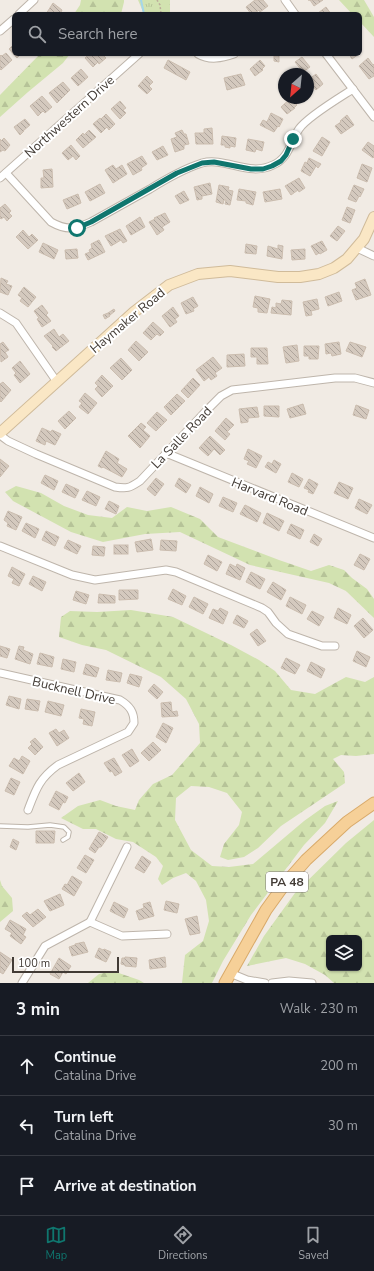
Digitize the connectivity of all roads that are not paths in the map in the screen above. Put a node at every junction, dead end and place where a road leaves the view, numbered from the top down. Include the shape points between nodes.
1 (34, 0) edge
2 (285, 0) edge
3 (21, 12) edge
4 (291, 12) edge
5 (12, 21) edge
6 (0, 31) edge
7 (137, 56) edge
8 (203, 56) edge
9 (229, 56) edge
10 (328, 56) edge
11 (353, 89) junction
12 (374, 117) edge
13 (3, 176) edge
14 (374, 217) edge
15 (357, 248) junction
16 (374, 256) edge
17 (0, 313) edge
18 (57, 382) junction
19 (374, 383) edge
20 (0, 434) edge
21 (166, 453) junction
22 (374, 538) edge
23 (0, 546) edge
24 (335, 646) dead end
25 (0, 672) edge
26 (374, 803) edge
27 (28, 810) dead end
28 (0, 826) edge
29 (63, 840) dead end
30 (128, 847) dead end
31 (90, 922) junction
32 (167, 934) dead end
33 (228, 978) edge
34 (22, 983) edge
35 (265, 983) edge
36 (272, 983) edge
37 (312, 983) edge

1 - 3 street
2 - 4 street
5 - 6 street
7 - 13 street, Northwestern Drive
8 - 9 street via 211,59
10 - 11 street
11 - 12 street
11 - 13 street via 307,121 293,139 286,155 272,166 251,169 214,162 202,163 177,173 77,228 58,226 51,222
14 - 15 main road, Haymaker Road
15 - 16 street
15 - 18 main road, Haymaker Road via 334,268 319,274 278,277 230,271 198,274 169,285 134,312
17 - 18 street via 16,323
18 - 20 main road, Haymaker Road
19 - 21 street, La Salle Road via 355,378 335,378 232,390 221,396
20 - 21 street, La Salle Road via 8,441 36,454 126,489 140,481
21 - 22 street, Harvard Road
23 - 24 street via 72,575 95,580 166,570 176,572 262,608 288,634 322,646
25 - 27 street, Bucknell Drive via 120,700 128,705 134,714 134,723 128,732 48,772 38,786
26 - 33 main road, PA 48 via 341,827 284,885 266,910
28 - 29 lane via 64,827 69,832 68,837
30 - 31 street
31 - 32 street via 122,936
31 - 34 street via 45,946
33 - 35 street
36 - 37 street

